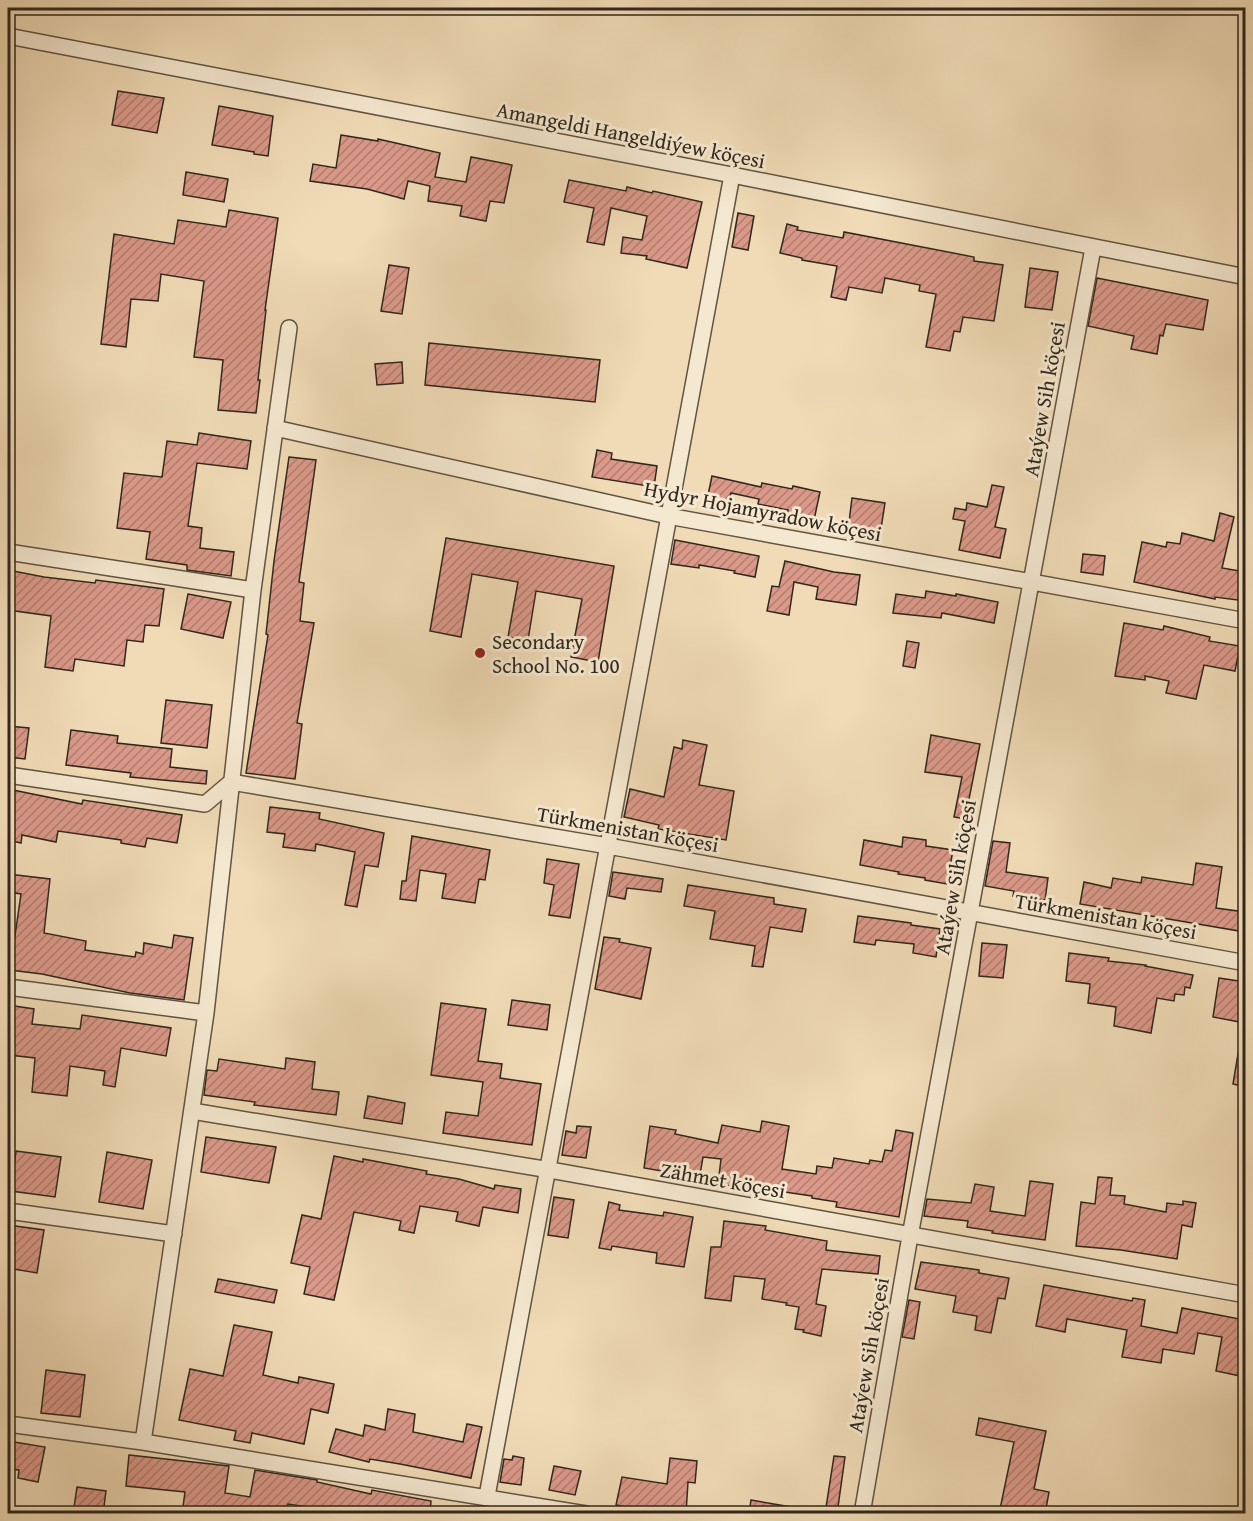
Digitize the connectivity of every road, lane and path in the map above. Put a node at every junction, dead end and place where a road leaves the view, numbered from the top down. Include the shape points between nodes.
1 (8, 36) edge
2 (732, 176) junction
3 (1093, 248) junction
4 (1245, 277) edge
5 (289, 328) dead end
6 (275, 428) junction
7 (668, 516) junction
8 (8, 552) edge
9 (1031, 582) junction
10 (253, 590) junction
11 (1245, 621) edge
12 (8, 775) edge
13 (231, 782) junction
14 (608, 846) junction
15 (970, 913) junction
16 (1245, 963) edge
17 (8, 987) edge
18 (206, 1013) junction
19 (192, 1111) junction
20 (550, 1170) junction
21 (8, 1210) edge
22 (174, 1234) junction
23 (910, 1236) junction
24 (1245, 1295) edge
25 (8, 1424) edge
26 (143, 1442) junction
27 (487, 1496) junction
28 (586, 1514) edge
29 (862, 1514) edge

1 - 2 street, Amangeldi Hangeldiýew köçesi
2 - 3 street, Amangeldi Hangeldiýew köçesi
2 - 7 street
3 - 4 street, Amangeldi Hangeldiýew köçesi
3 - 9 street, Ataýew Sih köçesi
5 - 6 street
6 - 7 street, Hydyr Hojamyradow köçesi
6 - 10 street
7 - 9 street, Hydyr Hojamyradow köçesi
7 - 14 street
8 - 10 street
9 - 11 street, Hydyr Hojamyradow köçesi
9 - 15 street, Ataýew Sih köçesi
10 - 13 street
12 - 13 street via 205,804
13 - 14 street, Türkmenistan köçesi
13 - 18 street
14 - 15 street, Türkmenistan köçesi
14 - 20 street
15 - 16 street, Türkmenistan köçesi
15 - 23 street, Ataýew Sih köçesi
17 - 18 street
18 - 19 street
19 - 20 street, Zähmet köçesi
19 - 22 street
20 - 23 street, Zähmet köçesi
20 - 27 street
21 - 22 street
22 - 26 street
23 - 24 street, Zähmet köçesi
23 - 29 street, Ataýew Sih köçesi
25 - 26 street
26 - 27 street
27 - 28 street

